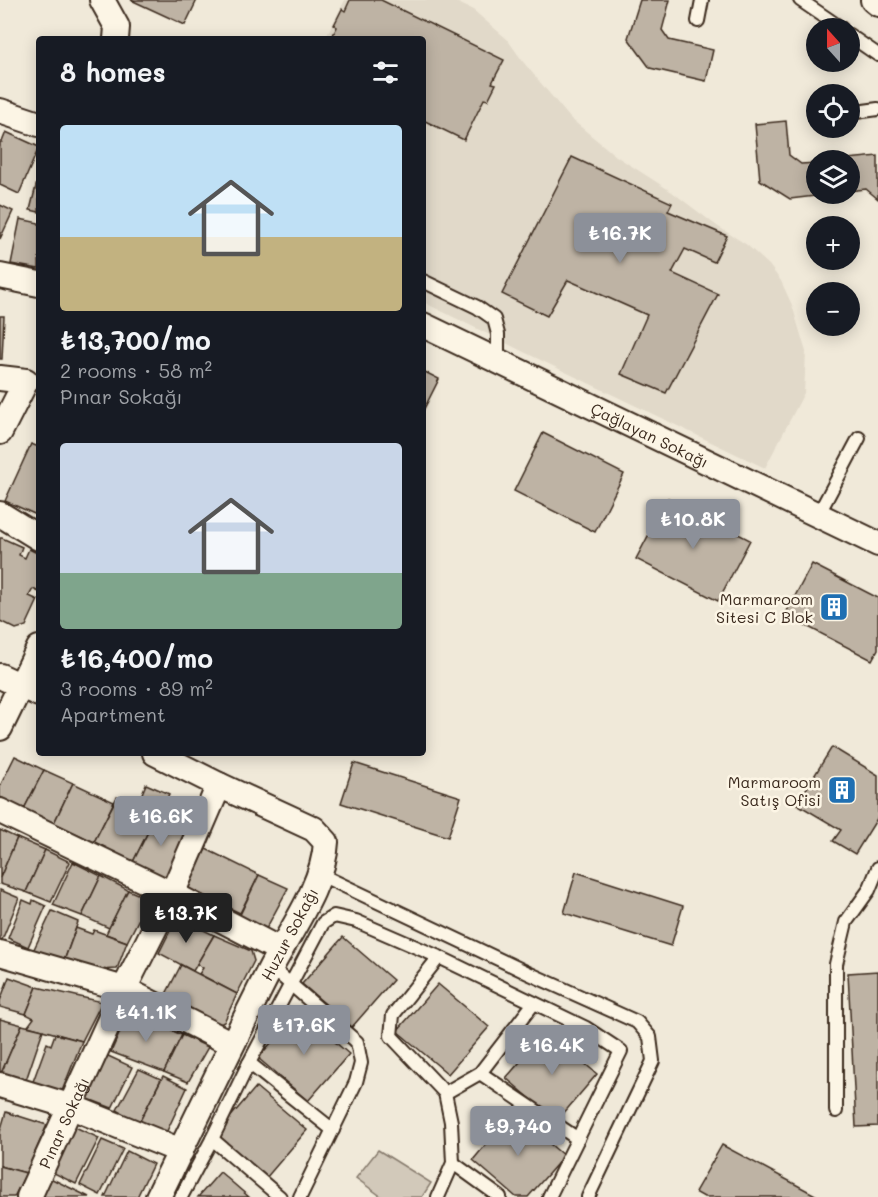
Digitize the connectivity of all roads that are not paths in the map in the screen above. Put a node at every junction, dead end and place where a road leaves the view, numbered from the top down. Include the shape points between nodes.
1 (102, 0) edge
2 (702, 0) edge
3 (800, 0) edge
4 (873, 0) edge
5 (878, 4) edge
6 (826, 18) edge
7 (698, 21) dead end
8 (116, 36) edge
9 (860, 42) edge
10 (878, 55) edge
11 (878, 109) edge
12 (0, 111) edge
13 (860, 111) edge
14 (36, 122) edge
15 (0, 276) edge
16 (426, 282) edge
17 (36, 283) edge
18 (426, 326) edge
19 (498, 361) junction
20 (0, 378) edge
21 (0, 432) edge
22 (859, 438) dead end
23 (0, 514) edge
24 (818, 515) junction
25 (36, 536) edge
26 (878, 544) edge
27 (36, 654) edge
28 (20, 685) edge
29 (0, 728) edge
30 (161, 756) edge
31 (219, 785) junction
32 (0, 811) edge
33 (878, 868) edge
34 (319, 874) junction
35 (172, 894) junction
36 (0, 953) edge
37 (439, 957) junction
38 (275, 958) junction
39 (291, 985) junction
40 (124, 988) junction
41 (534, 1003) junction
42 (232, 1044) junction
43 (249, 1063) junction
44 (480, 1073) junction
45 (0, 1085) edge
46 (446, 1093) junction
47 (69, 1106) junction
48 (836, 1111) dead end
49 (333, 1130) junction
50 (212, 1139) junction
51 (578, 1139) junction
52 (181, 1151) junction
53 (453, 1163) junction
54 (29, 1197) edge
55 (158, 1197) edge
56 (181, 1197) edge
57 (280, 1197) edge
58 (300, 1197) edge
59 (438, 1197) edge
60 (500, 1197) edge
61 (549, 1197) edge
62 (588, 1197) edge

1 - 8 street via 117,27
2 - 7 lane
3 - 6 lane
4 - 5 street
9 - 10 lane
11 - 13 lane
12 - 14 street
15 - 17 street
16 - 19 lane via 477,306 494,319
18 - 19 street, Çağlayan Sokağı
19 - 24 street, Çağlayan Sokağı
20 - 21 street via 26,381
22 - 24 lane
23 - 25 street
24 - 26 street, Çağlayan Sokağı
27 - 28 street
28 - 29 street
30 - 31 street, Huzur Sokağı
31 - 34 street, Huzur Sokağı via 314,829 326,842
31 - 35 street, Pınar Sokağı
32 - 35 street
33 - 48 lane via 869,890 846,922 836,964
34 - 38 street, Huzur Sokağı
34 - 62 lane via 637,1022 650,1037 652,1060
35 - 38 street
35 - 40 street, Pınar Sokağı
36 - 40 street
37 - 39 lane via 356,921 334,916 323,922
37 - 41 lane
37 - 46 lane via 393,1015 391,1036
38 - 39 lane
38 - 42 street, Huzur Sokağı
39 - 43 lane
39 - 49 lane via 357,1042 361,1063 356,1082
40 - 42 street
40 - 47 street, Pınar Sokağı
41 - 44 lane
41 - 51 lane via 586,1028 621,1051
42 - 52 street, Huzur Sokağı
43 - 49 lane
43 - 50 lane
44 - 46 lane
44 - 51 lane
45 - 47 street
46 - 53 lane via 452,1122
47 - 52 street
47 - 54 street, Pınar Sokağı
49 - 58 lane
50 - 56 lane
50 - 57 lane
51 - 61 lane
52 - 55 street, Huzur Sokağı
53 - 59 lane
53 - 60 lane

